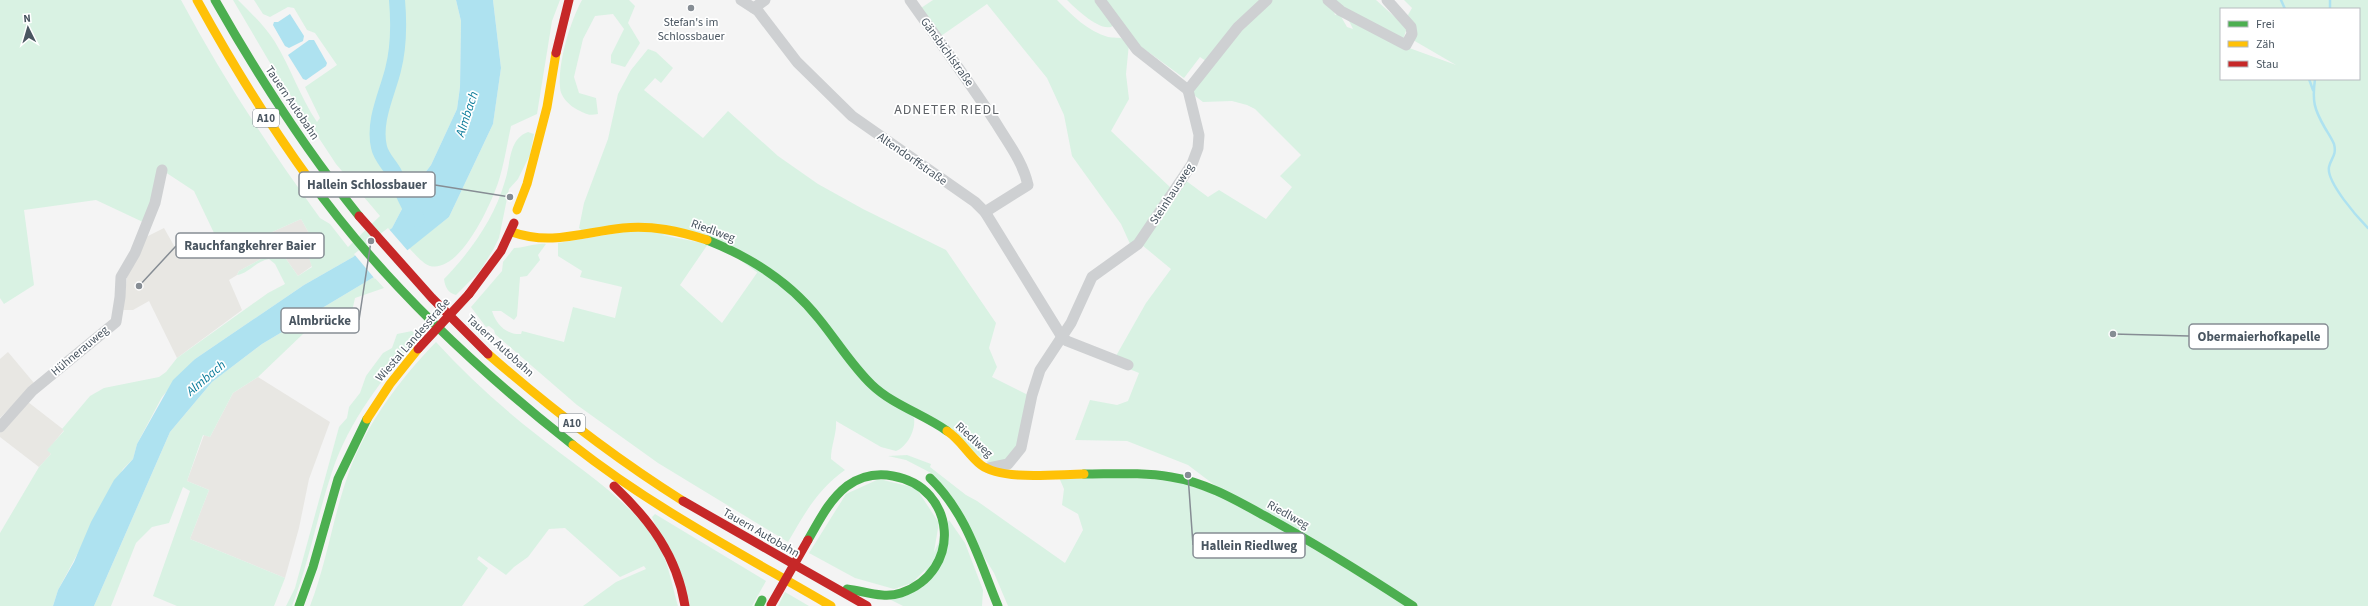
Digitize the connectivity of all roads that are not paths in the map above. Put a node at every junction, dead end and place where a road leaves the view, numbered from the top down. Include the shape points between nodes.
1 (197, 0) edge
2 (215, 0) edge
3 (569, 0) edge
4 (741, 0) edge
5 (765, 0) edge
6 (910, 0) edge
7 (1100, 0) edge
8 (1267, 0) edge
9 (1328, 0) edge
10 (1387, 0) edge
11 (754, 8) junction
12 (1188, 90) junction
13 (162, 170) dead end
14 (985, 212) junction
15 (512, 232) junction
16 (1062, 337) junction
17 (1128, 365) dead end
18 (0, 427) edge
19 (588, 456) junction
20 (986, 468) junction
21 (921, 472) dead end
22 (792, 548) dead end
23 (773, 580) dead end
24 (837, 589) junction
25 (299, 606) edge
26 (685, 606) edge
27 (771, 606) edge
28 (831, 606) edge
29 (867, 606) edge
30 (998, 606) edge
31 (1413, 606) edge

1 - 19 main road, A10 via 227,55 274,130 347,228 444,335 508,393
2 - 24 main road, Tauern Autobahn / A10 via 265,86 360,217 399,264 481,346 528,388 598,444 721,524
3 - 15 main road, Wiestal Landesstraße via 560,26 543,126 533,157 523,177
4 - 11 street, Altendorffstraße
5 - 11 street
6 - 14 street, Gänsbichlstraße via 962,71 1019,160 1026,178 1028,186
7 - 12 street via 1137,50
8 - 12 street via 1238,27
9 - 10 street via 1341,10 1406,45 1412,34 1411,27
11 - 14 street, Altendorffstraße via 797,62 852,116 975,202
12 - 16 street, Steinhausweg via 1199,135 1198,148 1192,164 1138,244 1092,277
13 - 18 street, Hühnerauweg via 155,202 135,253 121,277 116,322 32,391
14 - 16 street, Altendorffstraße
15 - 20 main road, Riedlweg via 528,238 553,239 622,228 656,228 702,238 733,251 780,280 803,301 818,316 874,387 951,434
15 - 25 main road, Wiestal Landesstraße, bridge via 486,274 387,385 359,429 330,501 310,581
16 - 17 street
16 - 20 street, Steinhausweg via 1040,370 1021,448 1008,464
19 - 26 main road via 613,486 648,520 661,540 678,576
19 - 28 main road, A10 via 702,532
20 - 31 main road, Riedlweg via 1004,474 1143,474 1196,483 1232,498 1334,554
21 - 30 main road via 942,488 962,516
22 - 23 main road
24 - 27 main road, bridge via 888,595 907,591 924,581 938,564 945,541 943,515 938,503 921,485 899,475 878,474 863,477 843,490 830,503
24 - 29 main road, Tauern Autobahn / A10

